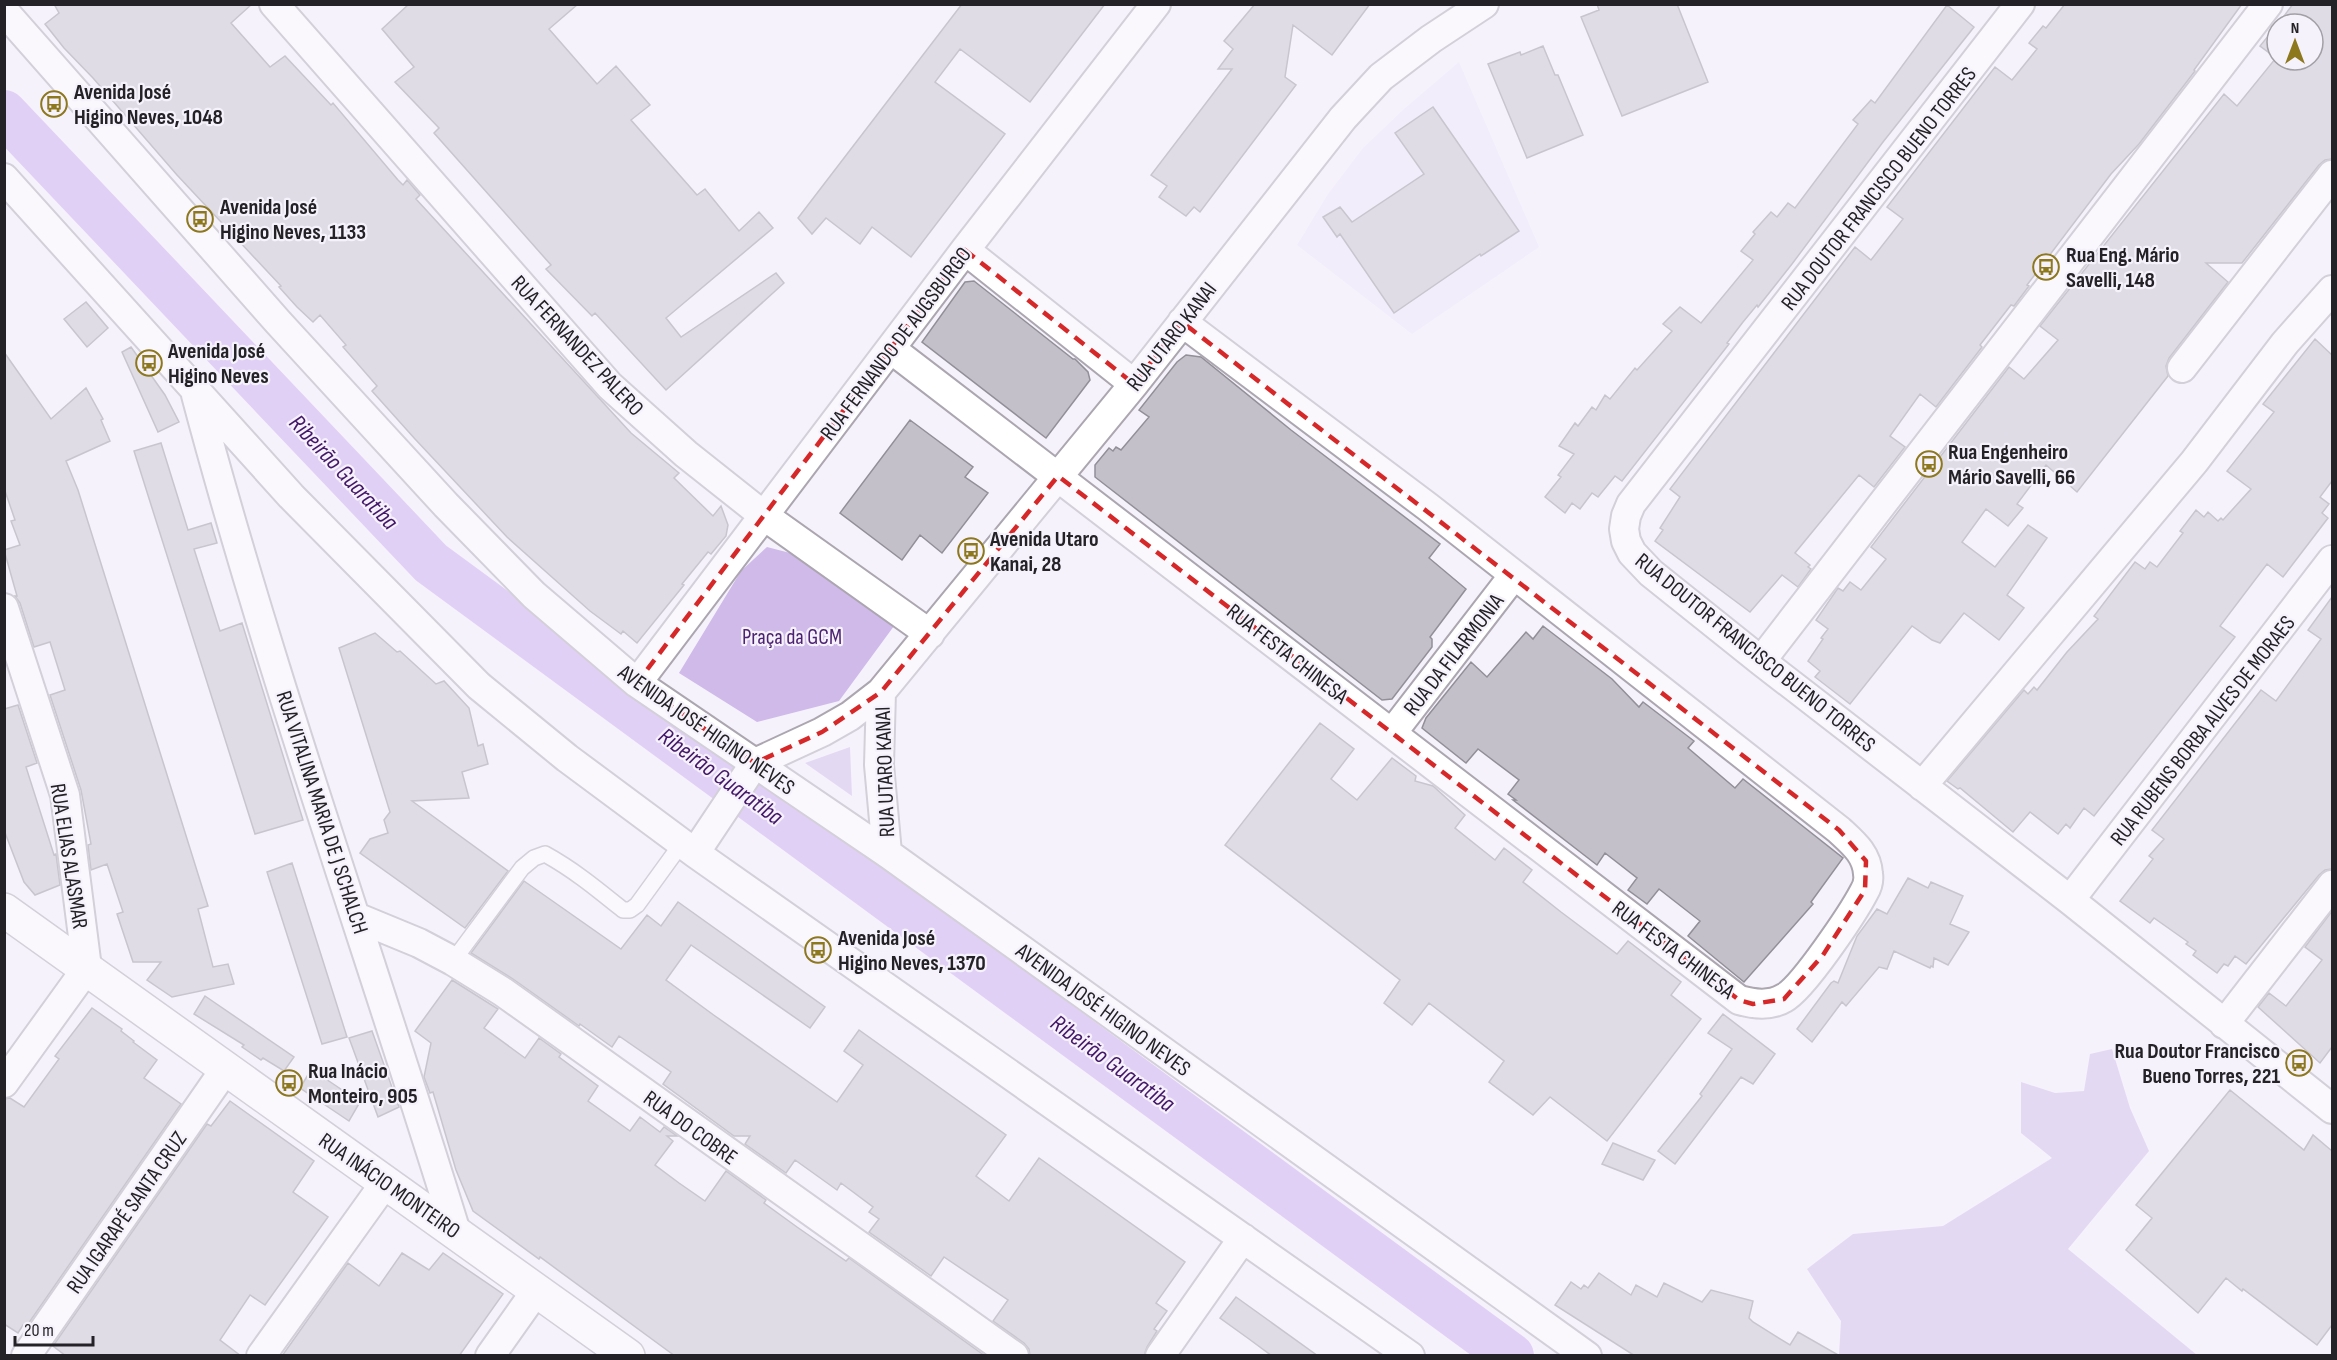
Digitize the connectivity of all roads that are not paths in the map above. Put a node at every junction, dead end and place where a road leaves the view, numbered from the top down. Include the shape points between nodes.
1 (273, 4) edge
2 (1156, 4) edge
3 (1484, 4) edge
4 (2020, 4) edge
5 (2268, 4) edge
6 (12, 11) edge
7 (2332, 175) edge
8 (4, 178) edge
9 (965, 250) junction
10 (2332, 290) edge
11 (1182, 322) junction
12 (891, 349) junction
13 (2182, 368) dead end
14 (1134, 384) junction
15 (195, 391) junction
16 (1058, 477) junction
17 (763, 515) junction
18 (2332, 560) edge
19 (1514, 575) junction
20 (4, 609) edge
21 (930, 634) junction
22 (1761, 661) junction
23 (637, 683) junction
24 (881, 692) junction
25 (1392, 733) junction
26 (755, 764) junction
27 (1922, 786) junction
28 (696, 842) junction
29 (887, 853) junction
30 (2332, 885) edge
31 (2070, 900) junction
32 (4, 910) edge
33 (356, 917) junction
34 (453, 961) junction
35 (87, 968) junction
36 (2224, 1024) junction
37 (226, 1068) junction
38 (4, 1083) edge
39 (2332, 1109) edge
40 (385, 1183) junction
41 (456, 1232) junction
42 (1243, 1238) junction
43 (536, 1291) junction
44 (26, 1356) edge
45 (261, 1356) edge
46 (490, 1356) edge
47 (628, 1356) edge
48 (1014, 1356) edge
49 (1161, 1356) edge
50 (1410, 1356) edge
51 (1587, 1356) edge

1 - 17 street, RUA FERNANDEZ PALERO via 610,386
2 - 9 street, RUA FERNANDO DE AUGSBURGO
3 - 11 street, RUA UTARO KANAI via 1381,77 1343,118
4 - 22 street, RUA DOUTOR FRANCISCO BUENO TORRES via 1662,463 1626,516 1624,529 1632,554
5 - 22 street
6 - 23 street, AVENIDA JOSÉ HIGINO NEVES via 278,322 446,505 534,595
7 - 13 street
8 - 15 street
9 - 12 street, RUA FERNANDO DE AUGSBURGO
9 - 14 street
10 - 27 street via 2285,343 2194,462
11 - 14 street, RUA UTARO KANAI
11 - 19 street, RUA FESTA CHINESA
12 - 16 street, RUA FESTA CHINESA
12 - 17 street, RUA FERNANDO DE AUGSBURGO
14 - 16 street, RUA UTARO KANAI
15 - 28 street via 291,496 478,686 567,758
15 - 33 street, RUA VITALINA MARIA DE J SCHALCH via 228,517
16 - 21 street, RUA UTARO KANAI
16 - 25 street, RUA FESTA CHINESA
17 - 21 street, RUA FERNANDEZ PALERO
17 - 23 street, RUA FERNANDO DE AUGSBURGO
18 - 31 street, RUA RUBENS BORBA ALVES DE MORAES
19 - 25 street, RUA DA FILARMONIA
19 - 25 street, RUA FESTA CHINESA via 1857,846 1869,877 1865,890 1796,989 1784,999 1753,1004 1740,1000
20 - 35 street, RUA ELIAS ALASMAR via 65,795
21 - 24 street, RUA UTARO KANAI
22 - 27 street, RUA DOUTOR FRANCISCO BUENO TORRES
23 - 26 street, AVENIDA JOSÉ HIGINO NEVES
24 - 26 street, RUA UTARO KANAI via 850,716
24 - 29 street, RUA UTARO KANAI via 879,765
26 - 28 street
26 - 29 street, AVENIDA JOSÉ HIGINO NEVES
27 - 31 street, RUA DOUTOR FRANCISCO BUENO TORRES
28 - 34 lane via 630,910 623,910 545,854 534,858 522,868
28 - 42 street
29 - 51 street, AVENIDA JOSÉ HIGINO NEVES
30 - 36 street
31 - 36 street, RUA DOUTOR FRANCISCO BUENO TORRES
32 - 35 street, RUA INÁCIO MONTEIRO
33 - 34 street, RUA DO COBRE
33 - 41 street, RUA VITALINA MARIA DE J SCHALCH
34 - 48 street, RUA DO COBRE via 503,992
35 - 37 street, RUA INÁCIO MONTEIRO
35 - 38 street
36 - 39 street, RUA DOUTOR FRANCISCO BUENO TORRES
37 - 40 street, RUA INÁCIO MONTEIRO
37 - 44 street, RUA IGARAPÉ SANTA CRUZ
40 - 41 street, RUA INÁCIO MONTEIRO
40 - 45 street
41 - 43 street, RUA INÁCIO MONTEIRO
42 - 49 street
42 - 50 street
43 - 46 street
43 - 47 street, RUA INÁCIO MONTEIRO

